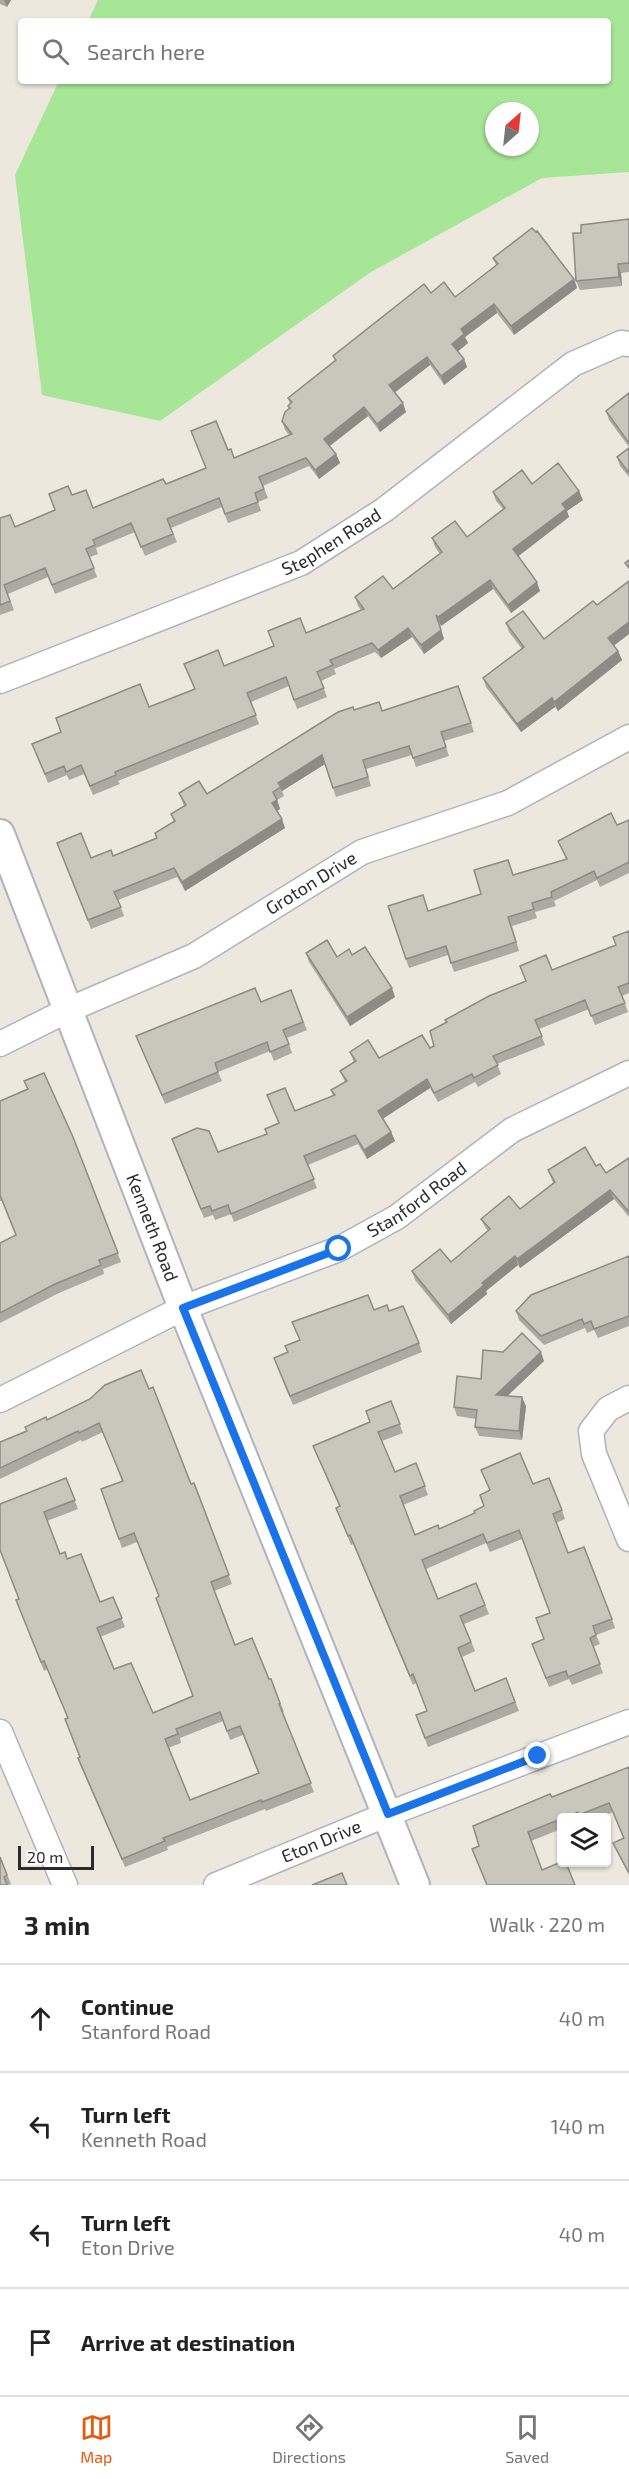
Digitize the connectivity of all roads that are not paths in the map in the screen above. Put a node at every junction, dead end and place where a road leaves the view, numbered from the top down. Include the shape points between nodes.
1 (629, 344) edge
2 (0, 681) edge
3 (629, 737) edge
4 (0, 834) edge
5 (68, 1010) junction
6 (0, 1044) edge
7 (629, 1072) edge
8 (183, 1308) junction
9 (629, 1398) edge
10 (0, 1400) edge
11 (629, 1539) edge
12 (629, 1722) edge
13 (0, 1732) edge
14 (388, 1814) junction
15 (65, 1885) edge
16 (216, 1885) edge
17 (415, 1885) edge

1 - 2 street, Stephen Road via 621,343 573,364 384,510 301,564
3 - 5 street, Groton Drive via 508,803 362,852 194,957
4 - 5 street, Kenneth Road
5 - 6 street, Groton Drive
5 - 8 street, Kenneth Road
7 - 8 street, Stanford Road via 512,1130 397,1216 339,1249
8 - 10 street, Stanford Road
8 - 14 street, Kenneth Road
9 - 11 street via 608,1409 591,1431 594,1454
12 - 14 street, Eton Drive
13 - 15 street
14 - 16 street, Eton Drive
14 - 17 street, Kenneth Road

